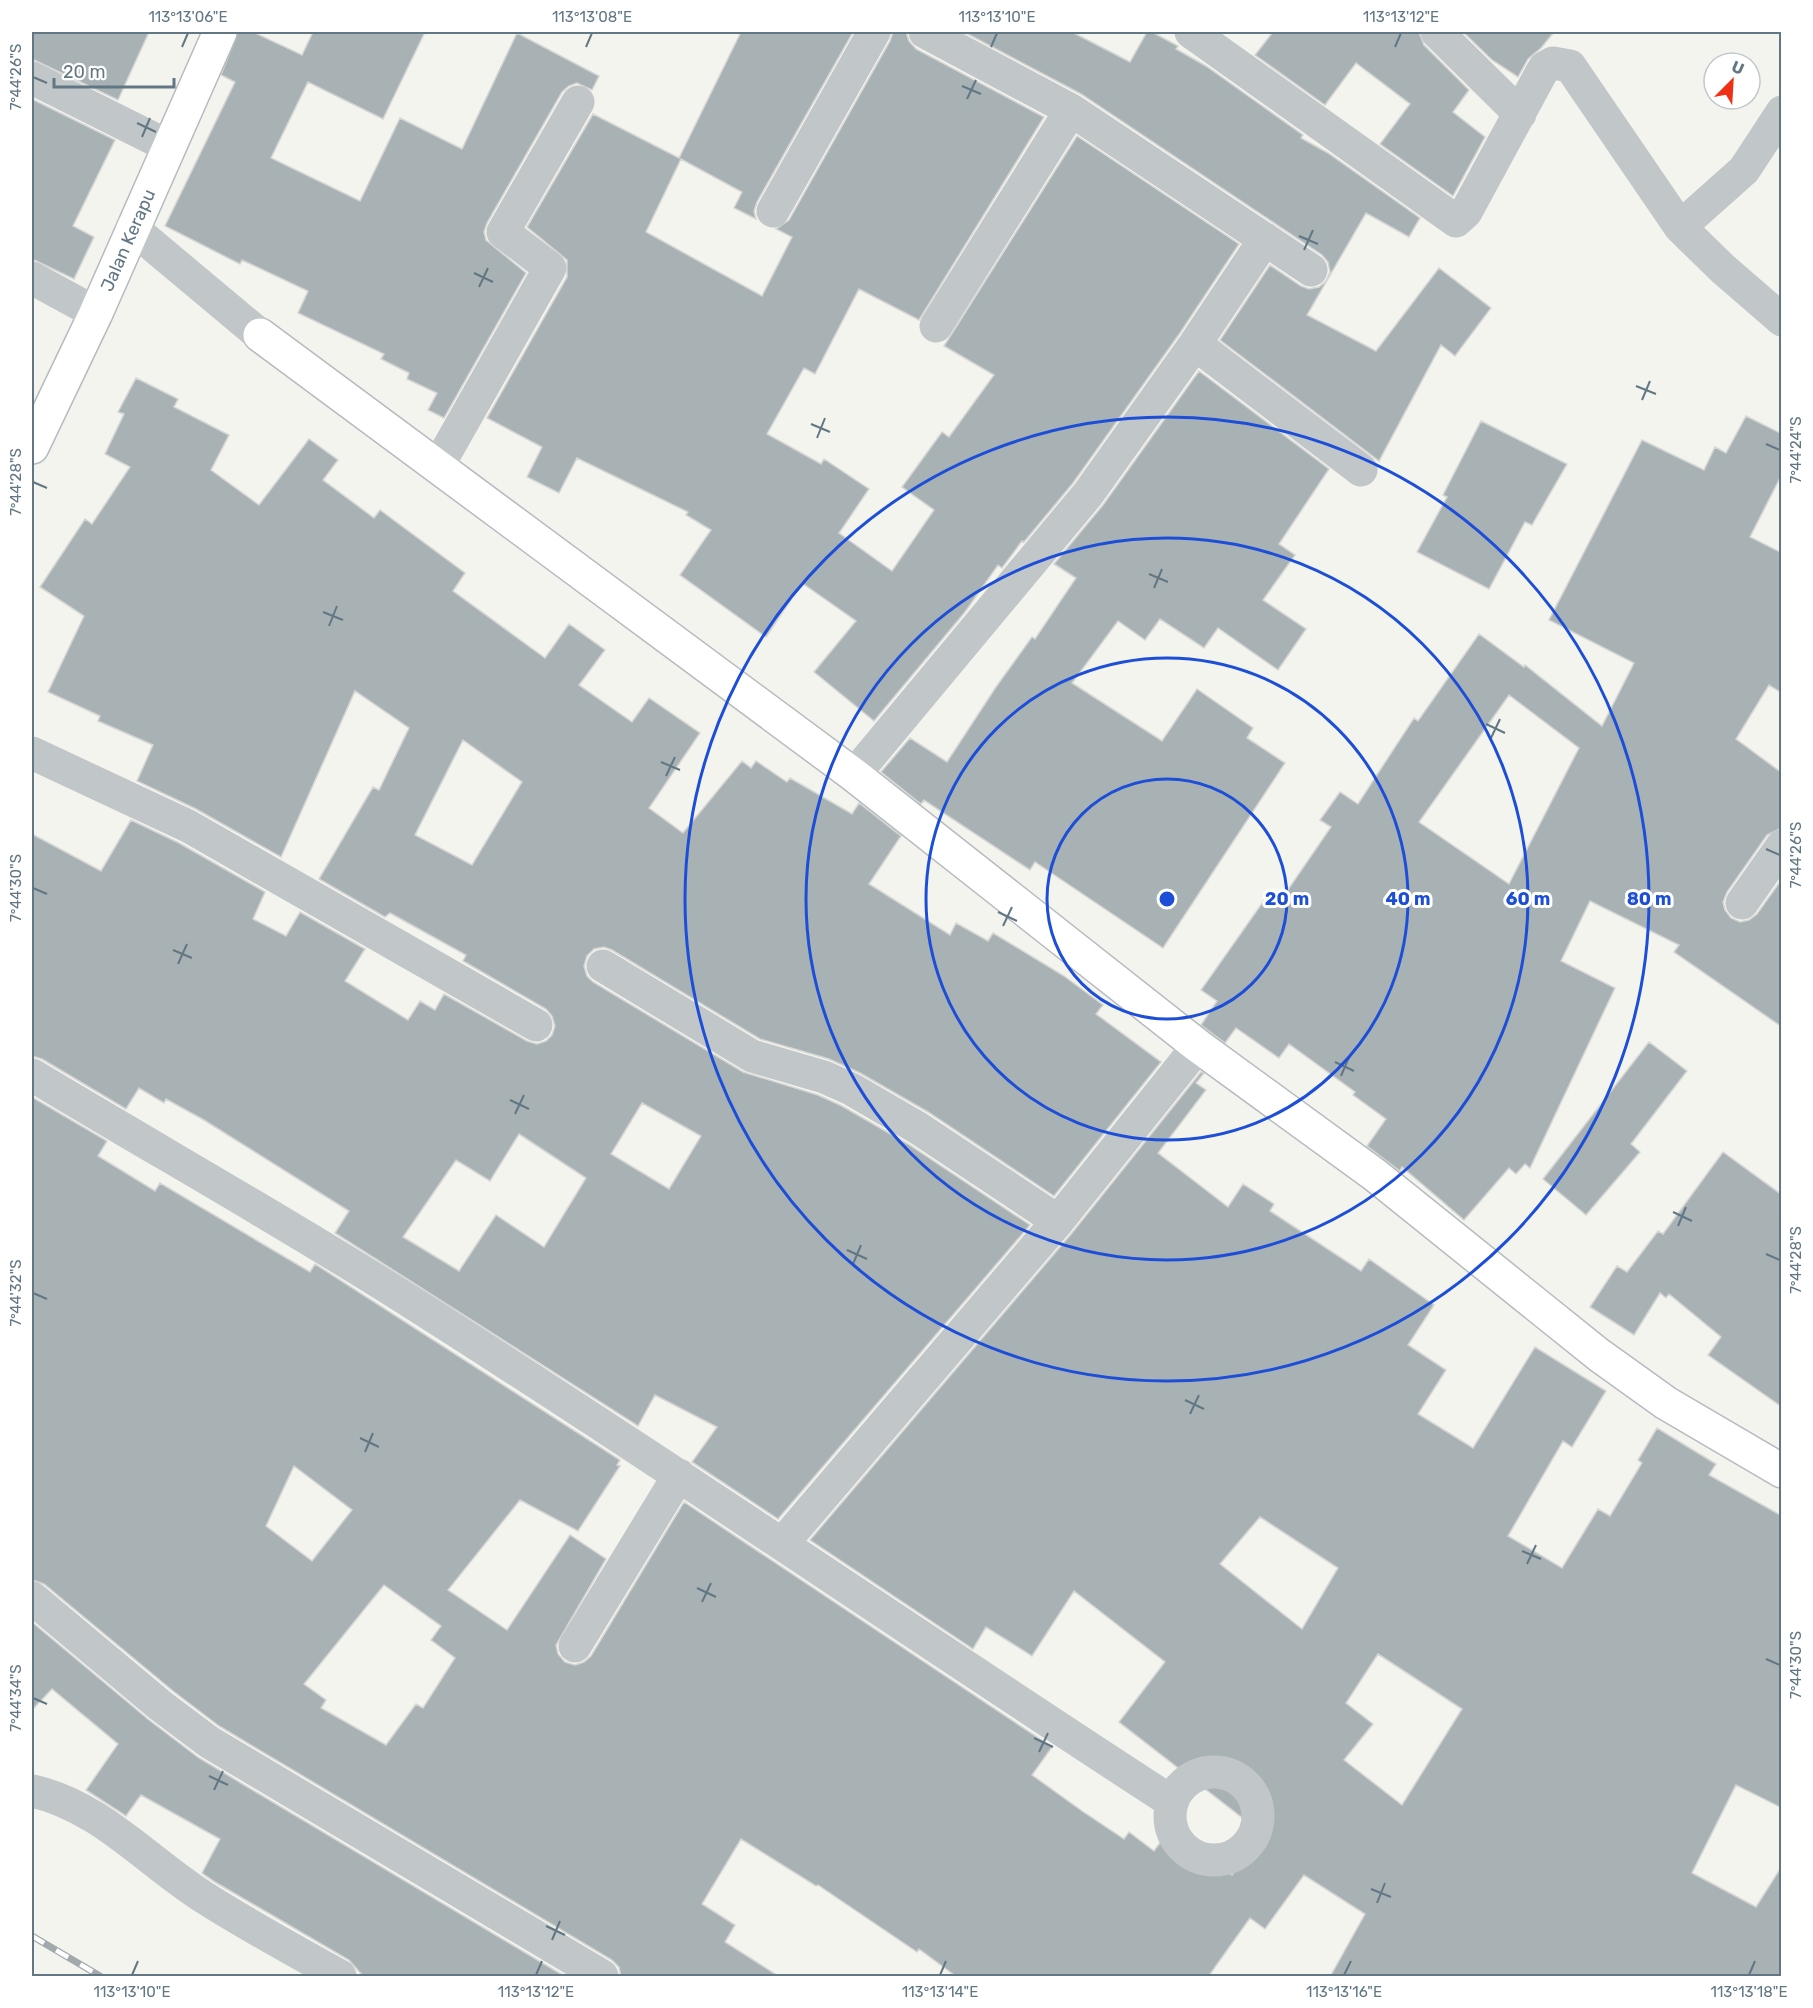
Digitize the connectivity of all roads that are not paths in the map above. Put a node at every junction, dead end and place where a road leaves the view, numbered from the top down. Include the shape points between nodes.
1 (220, 32) edge
2 (874, 32) edge
3 (925, 32) edge
4 (1191, 32) edge
5 (1437, 32) edge
6 (32, 78) edge
7 (578, 102) dead end
8 (1071, 110) junction
9 (1782, 112) edge
10 (1520, 114) junction
11 (168, 146) junction
12 (772, 211) dead end
13 (1680, 227) junction
14 (132, 228) junction
15 (1265, 239) junction
16 (1311, 270) dead end
17 (32, 278) edge
18 (96, 313) junction
19 (1782, 320) edge
20 (936, 326) dead end
21 (1195, 344) junction
22 (32, 447) edge
23 (438, 466) junction
24 (1361, 470) dead end
25 (32, 753) edge
26 (854, 775) junction
27 (1782, 846) edge
28 (1742, 903) dead end
29 (603, 966) dead end
30 (536, 1026) dead end
31 (1198, 1046) junction
32 (32, 1075) edge
33 (1058, 1221) junction
34 (1782, 1472) edge
35 (679, 1475) junction
36 (782, 1544) junction
37 (32, 1598) edge
38 (575, 1646) dead end
39 (32, 1791) edge
40 (1172, 1803) dead end
41 (340, 1977) edge
42 (603, 1977) edge

1 - 11 street, Jalan Kerapu
2 - 12 street
3 - 8 street
4 - 10 street via 1456,221 1466,212
5 - 10 street
6 - 11 street
7 - 23 street via 503,232 550,268
8 - 15 street
8 - 20 street
9 - 13 street via 1744,170
10 - 13 street via 1544,68 1553,63 1569,66
11 - 14 street, Jalan Kerapu
13 - 19 street
14 - 18 street, Jalan Kerapu
14 - 23 street via 260,335
15 - 16 street
15 - 21 street
17 - 18 street
18 - 22 street, Jalan Kerapu
21 - 24 street
21 - 26 street via 1088,494
23 - 26 street
25 - 30 street via 188,826
26 - 31 street
27 - 28 street
29 - 33 street via 752,1056 851,1089 918,1128
31 - 33 street
31 - 34 street via 1375,1175 1599,1355 1657,1396
32 - 35 street via 408,1300
33 - 36 street
35 - 36 street
35 - 38 street
36 - 40 street
37 - 42 street via 209,1742
39 - 41 street via 44,1793 118,1834 204,1898

